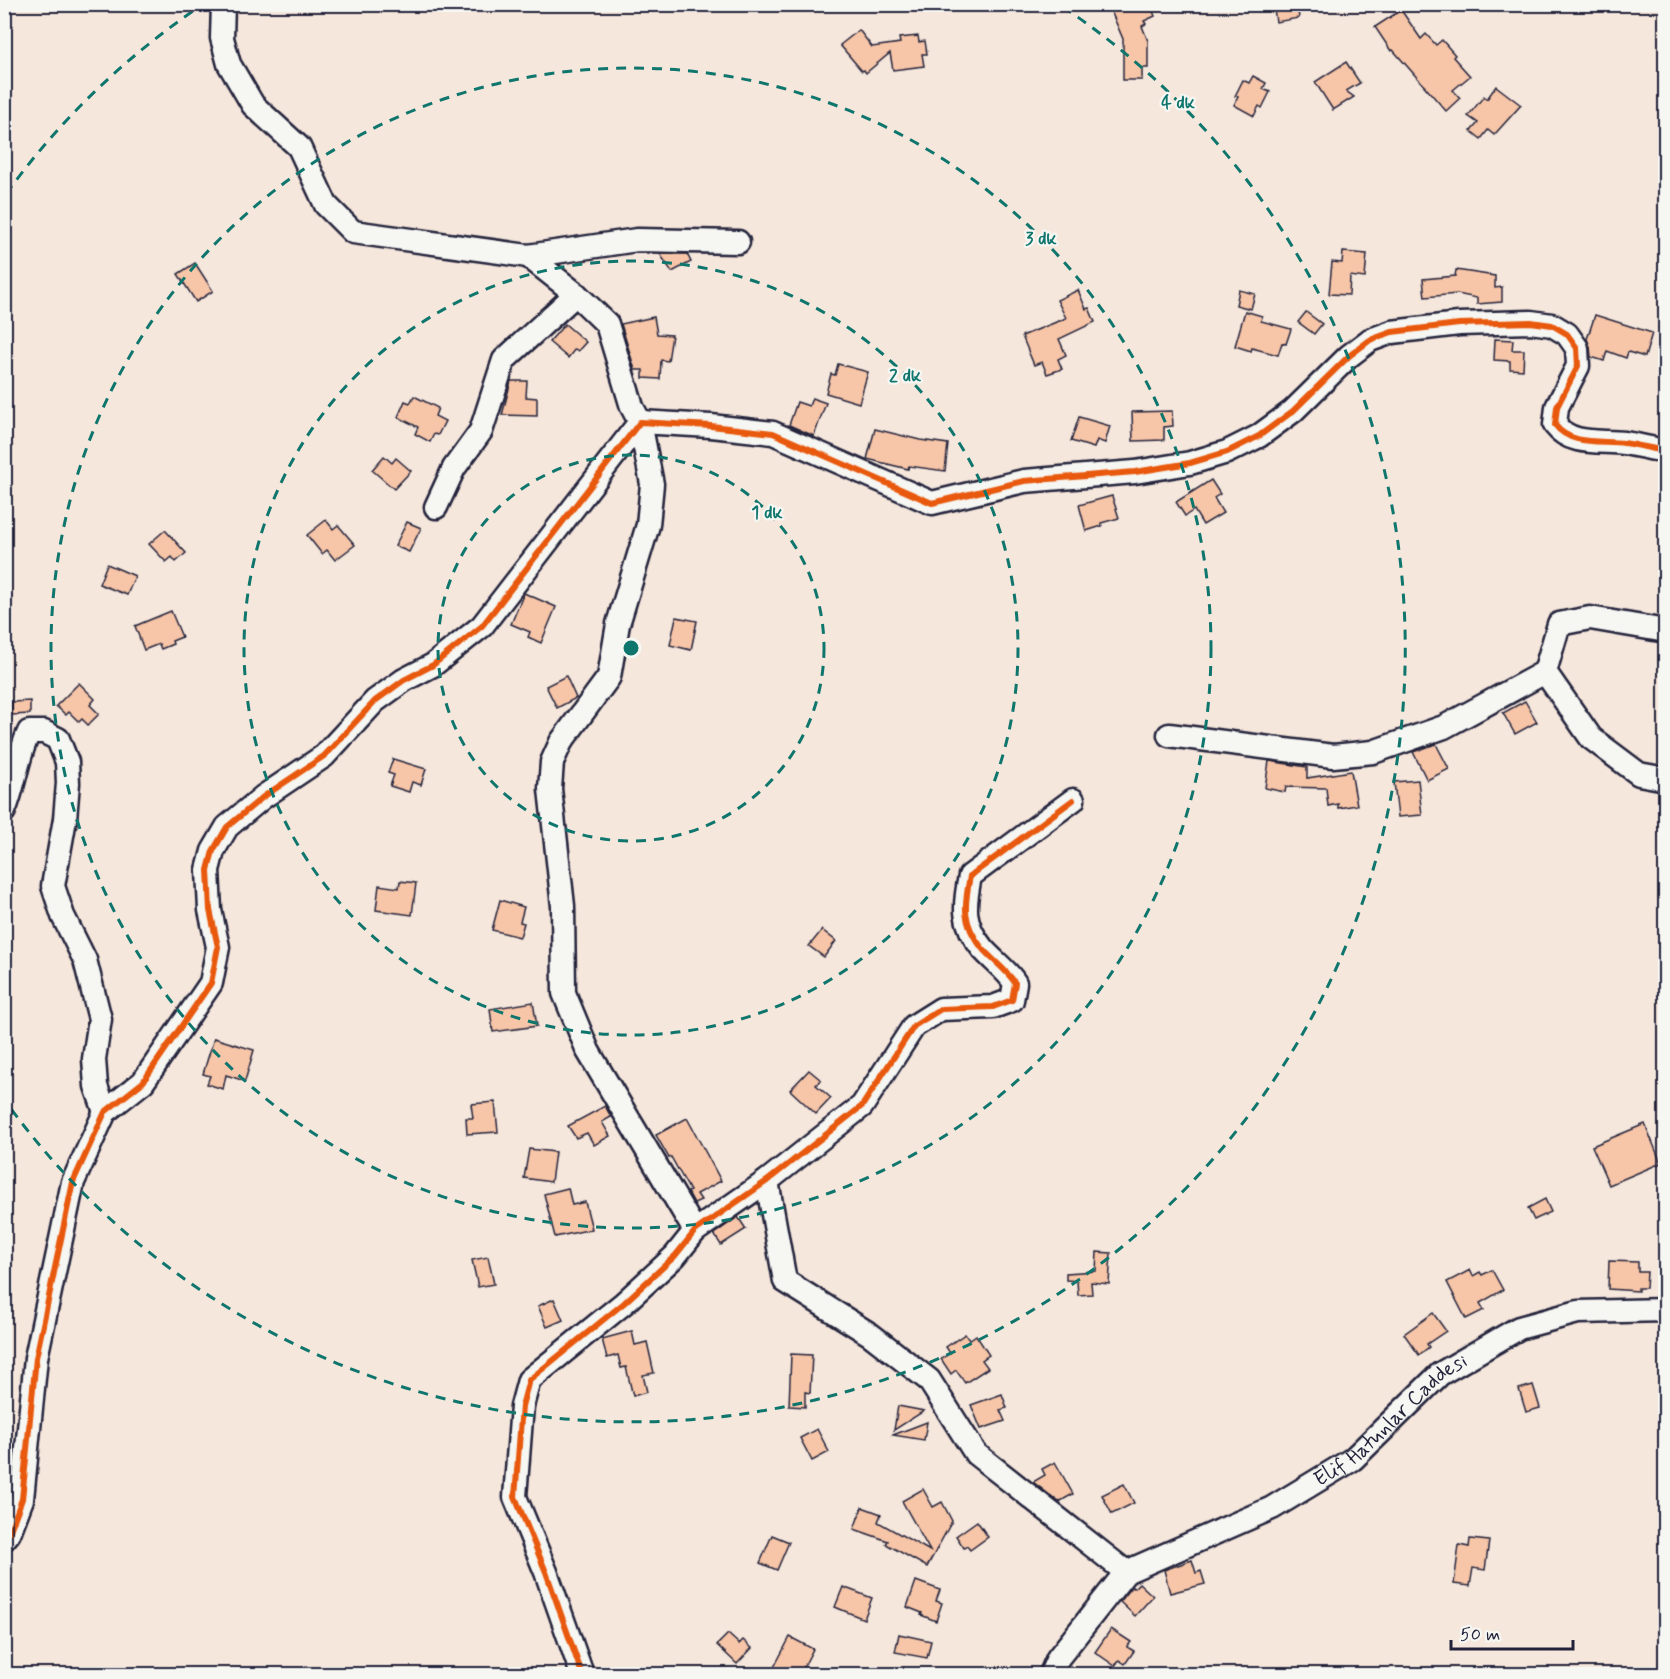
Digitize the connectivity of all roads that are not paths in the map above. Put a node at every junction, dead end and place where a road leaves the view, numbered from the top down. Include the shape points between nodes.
1 (223, 4) edge
2 (738, 242) dead end
3 (528, 256) junction
4 (576, 294) junction
5 (640, 422) junction
6 (1665, 451) edge
7 (436, 507) dead end
8 (1665, 631) edge
9 (1545, 672) junction
10 (1169, 735) dead end
11 (1665, 779) edge
12 (1073, 800) dead end
13 (4, 811) edge
14 (105, 1112) junction
15 (767, 1181) junction
16 (695, 1231) junction
17 (1665, 1311) edge
18 (4, 1539) edge
19 (1126, 1572) junction
20 (582, 1674) edge
21 (1051, 1674) edge

1 - 3 street via 222,39 229,64 253,105 299,147 327,205 353,232
2 - 3 street via 638,240
3 - 4 street
4 - 5 street via 607,324
4 - 7 street via 504,360 481,431 454,468
5 - 6 street via 773,433 932,502 1024,481 1135,472 1190,463 1259,436 1293,411 1370,340 1392,332 1437,326 1531,322 1552,325 1567,334 1576,348 1578,366 1557,407 1555,425 1562,434
5 - 14 street via 482,626 433,665 375,701 324,756 263,796 227,827 213,851 208,870 210,910 218,947 211,983 143,1082
5 - 16 street via 652,484 648,525 618,624 609,677 561,742 552,762 550,789 562,906 564,993 588,1051
8 - 9 street via 1590,618 1558,624
9 - 10 street via 1444,726 1373,752 1333,756
9 - 11 street via 1591,738 1639,774
12 - 15 street via 970,876 964,907 971,930 982,948 1015,983 1011,1000 993,1007 941,1009 914,1026 862,1106
13 - 14 street via 29,732 44,732 58,739 67,762 68,783 53,886 63,916 86,960 100,1018 94,1059 96,1086
14 - 18 street via 73,1182 36,1358 22,1499
15 - 16 street
15 - 19 street via 785,1281 871,1335 929,1380 975,1454
16 - 20 street via 675,1256 624,1303 529,1380 522,1406 515,1497
17 - 19 street, Elif Hatunlar Caddesi via 1578,1312 1519,1328 1440,1374 1353,1459 1272,1508
19 - 21 street via 1058,1658

